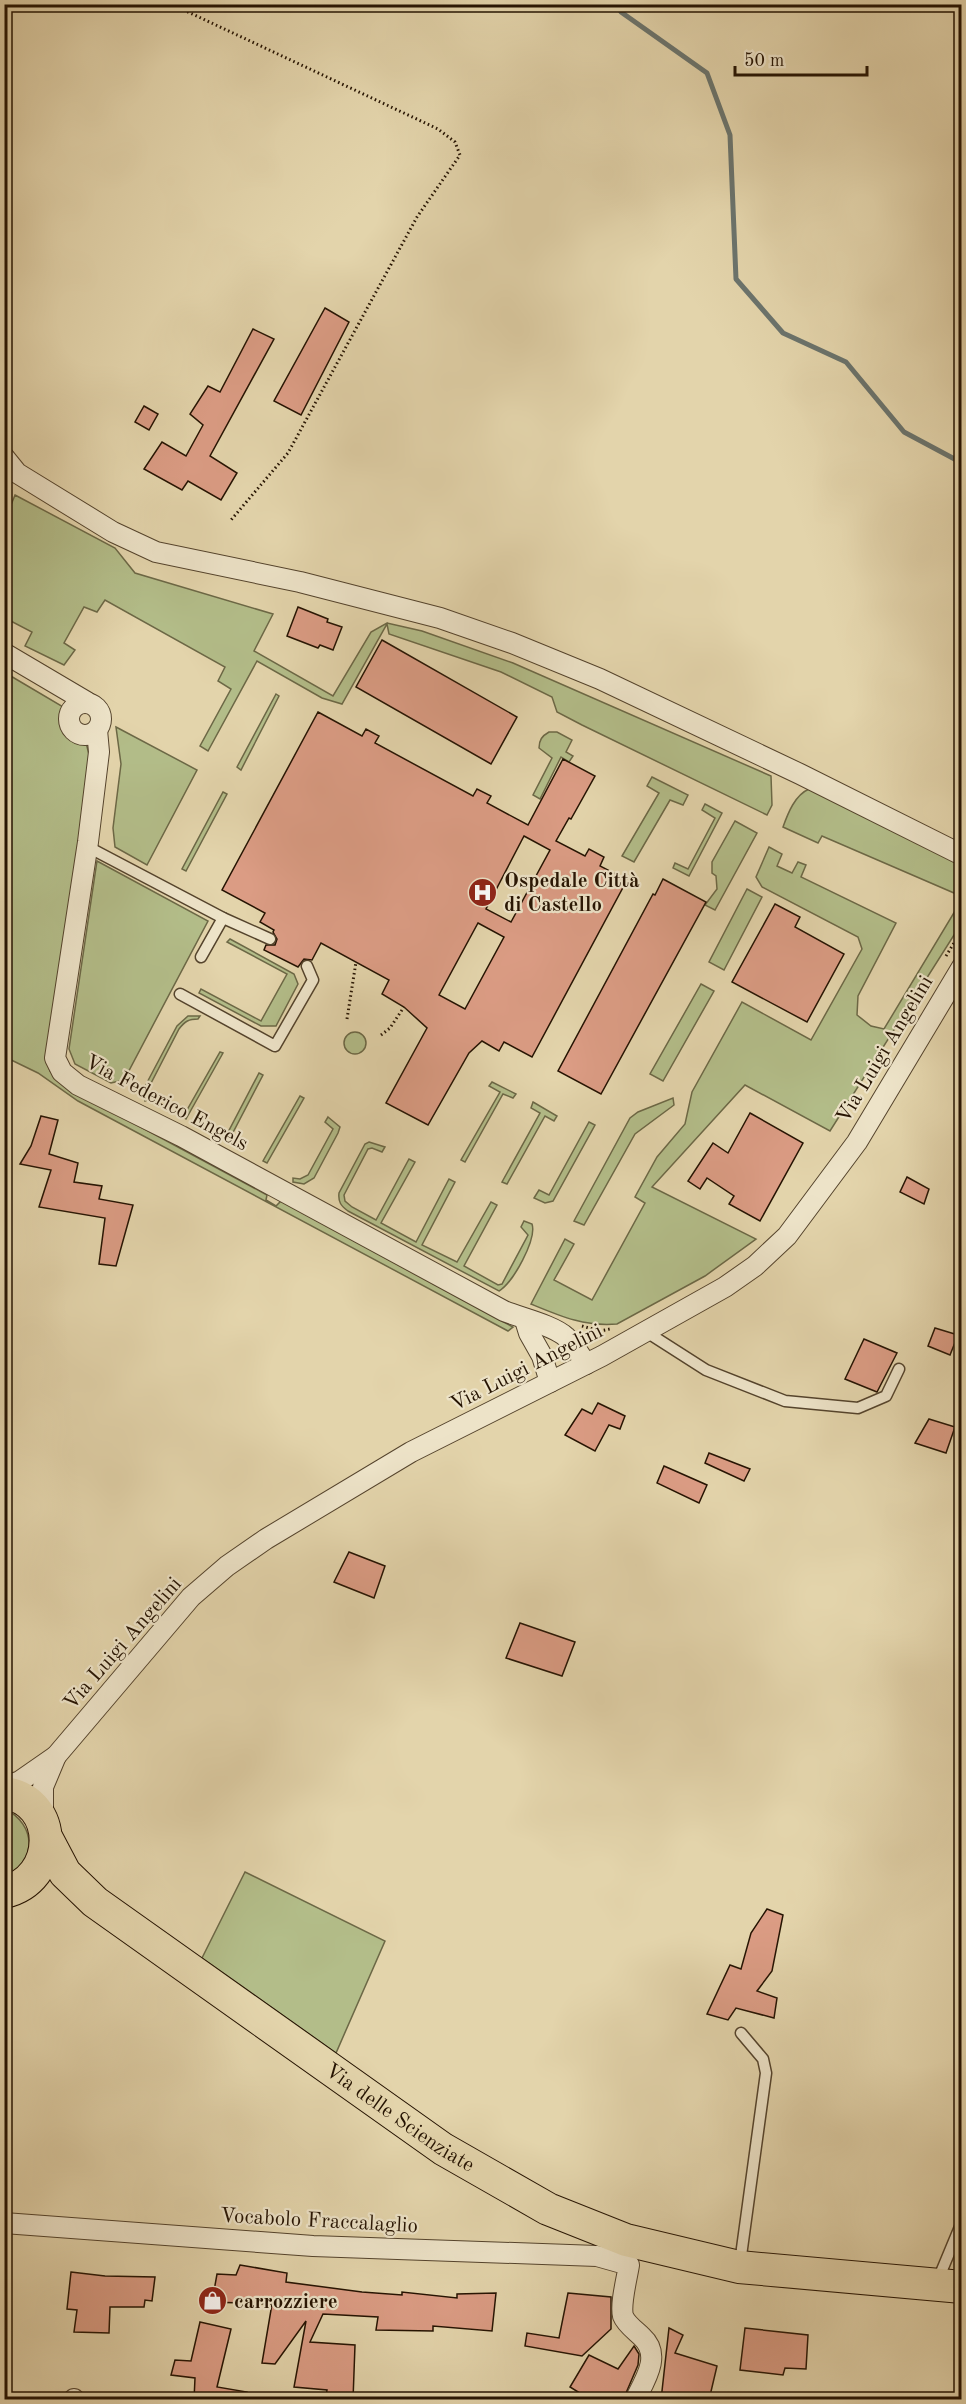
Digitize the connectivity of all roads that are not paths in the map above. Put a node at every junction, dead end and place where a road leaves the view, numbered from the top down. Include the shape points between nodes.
1 (4, 457) edge
2 (4, 653) edge
3 (80, 705) junction
4 (90, 732) junction
5 (87, 848) junction
6 (962, 855) edge
7 (223, 918) junction
8 (270, 939) dead end
9 (201, 957) dead end
10 (952, 964) edge
11 (307, 966) dead end
12 (180, 994) dead end
13 (525, 1320) junction
14 (645, 1331) junction
15 (586, 1364) junction
16 (899, 1369) dead end
17 (550, 1382) junction
18 (56, 1756) junction
19 (4, 1787) edge
20 (4, 1792) edge
21 (45, 1830) junction
22 (11, 1890) edge
23 (95, 1902) junction
24 (741, 2033) dead end
25 (962, 2222) edge
26 (4, 2223) edge
27 (739, 2267) junction
28 (948, 2286) edge
29 (635, 2400) edge

1 - 6 street via 17,473 113,532 156,552 300,582 440,618 512,644 621,689
2 - 3 street via 49,678
3 - 4 street via 98,709 101,716
3 - 4 street via 69,716 70,724 75,731
4 - 5 street, Via Federico Engels via 99,752
5 - 7 lane
5 - 13 street, Via Federico Engels via 55,1058 62,1072 78,1085 182,1136
7 - 8 lane
7 - 9 lane
10 - 14 street, Via Luigi Angelini via 857,1142 788,1236 725,1287
11 - 12 lane via 314,980 275,1046
13 - 15 street, Via Federico Engels via 566,1336
13 - 17 street
14 - 15 street, Via Luigi Angelini
14 - 16 lane via 706,1370 785,1401 858,1408 886,1396
15 - 17 street, Via Luigi Angelini
17 - 18 street, Via Luigi Angelini via 411,1452 226,1566 191,1598
18 - 19 street, Via Luigi Angelini via 20,1781
18 - 21 street, Via Luigi Angelini via 42,1787
20 - 21 main road, Via delle Scienziate via 35,1809
21 - 22 main road via 46,1852 40,1867 30,1880
21 - 23 main road, Via delle Scienziate via 65,1873
22 - 23 main road, Via delle Scienziate via 59,1888
23 - 27 main road, Via delle Scienziate via 443,2149 538,2204 626,2240
24 - 27 lane via 763,2059 766,2073
25 - 28 lane
26 - 29 street, Vocabolo Fraccalaglio via 313,2246 597,2256 629,2265 623,2316 648,2343 652,2360
27 - 28 main road, Via delle Scienziate

